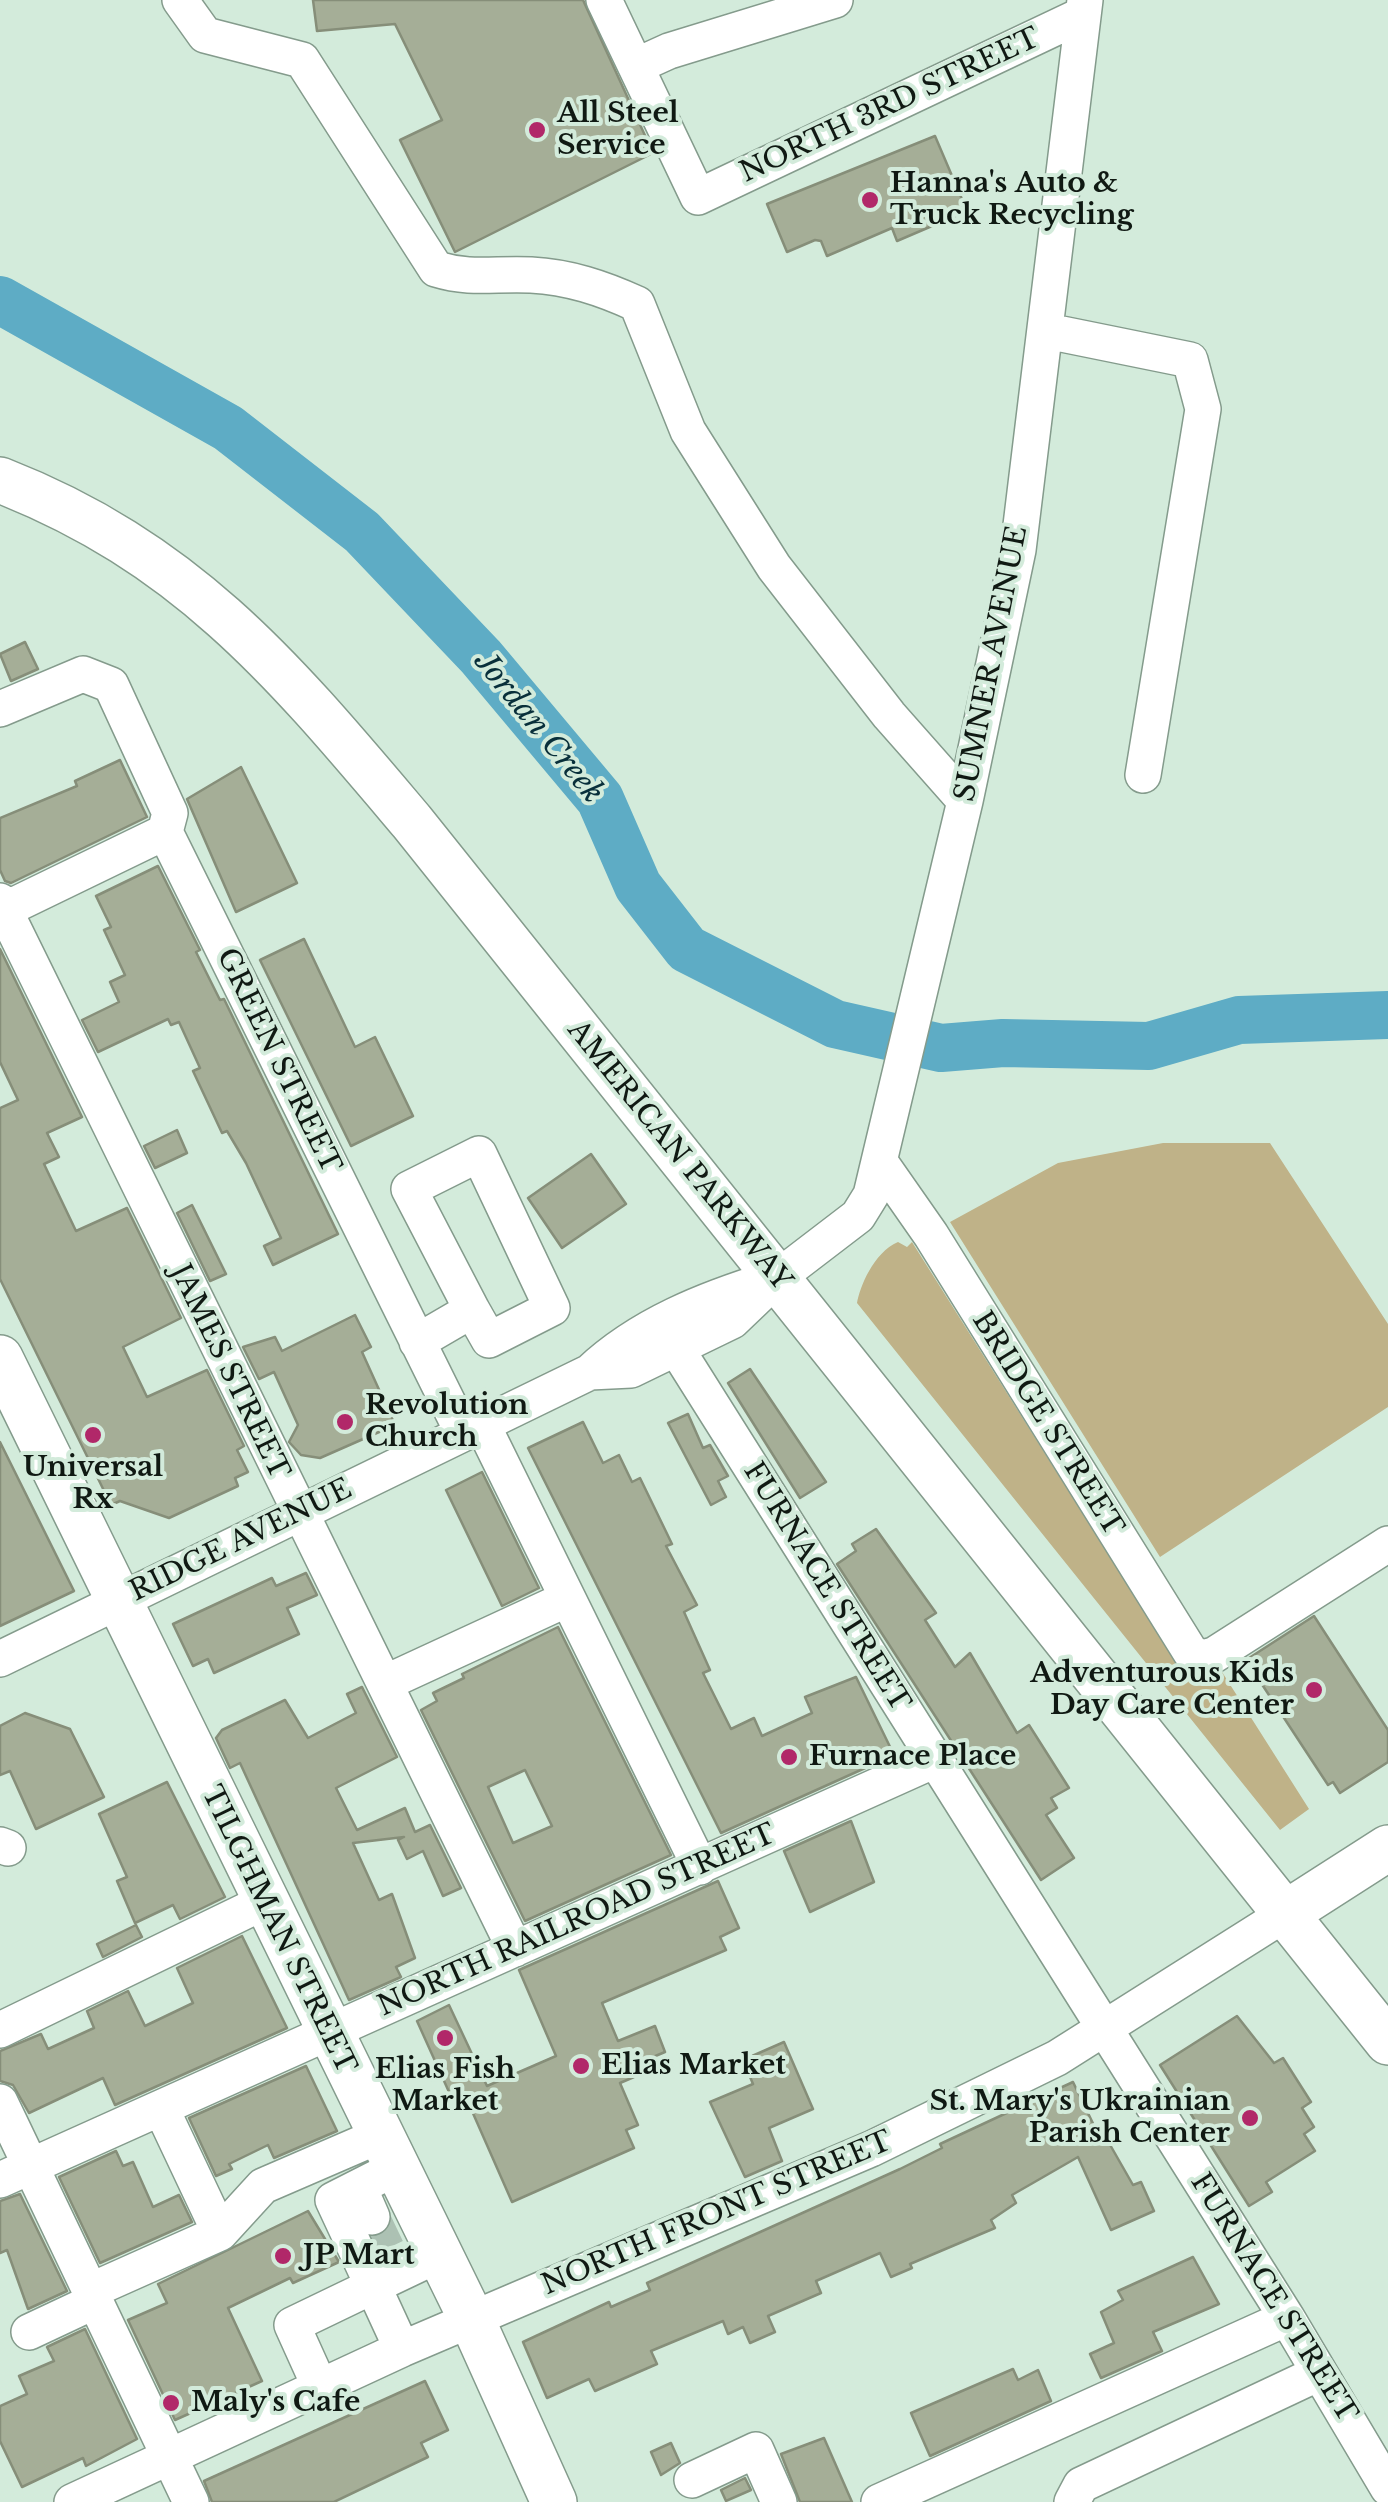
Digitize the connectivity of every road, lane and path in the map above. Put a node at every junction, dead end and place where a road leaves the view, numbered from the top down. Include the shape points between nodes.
1 (180, 0) edge
2 (604, 0) edge
3 (835, 0) edge
4 (1083, 8) edge
5 (636, 66) junction
6 (1048, 331) junction
7 (0, 480) edge
8 (0, 708) edge
9 (1143, 775) dead end
10 (965, 801) junction
11 (165, 832) junction
12 (2, 908) edge
13 (880, 1162) junction
14 (777, 1278) junction
15 (472, 1310) junction
16 (418, 1342) junction
17 (676, 1348) junction
18 (0, 1358) edge
19 (590, 1372) junction
20 (473, 1429) junction
21 (298, 1514) junction
22 (1388, 1544) edge
23 (567, 1599) junction
24 (120, 1600) junction
25 (0, 1659) edge
26 (386, 1683) junction
27 (935, 1760) junction
28 (1388, 1848) edge
29 (700, 1867) junction
30 (264, 1902) junction
31 (1285, 1914) junction
32 (515, 1950) junction
33 (1104, 2028) junction
34 (0, 2030) edge
35 (328, 2031) junction
36 (1388, 2042) edge
37 (0, 2102) edge
38 (160, 2108) junction
39 (15, 2173) edge
40 (377, 2177) junction
41 (220, 2233) junction
42 (400, 2268) junction
43 (92, 2296) junction
44 (1287, 2318) junction
45 (472, 2320) junction
46 (29, 2332) dead end
47 (402, 2349) junction
48 (1319, 2372) junction
49 (320, 2387) junction
50 (170, 2458) junction
51 (692, 2480) dead end
52 (1388, 2489) edge
53 (72, 2502) edge
54 (191, 2502) edge
55 (554, 2502) edge
56 (779, 2502) edge
57 (879, 2502) edge
58 (1072, 2502) edge
59 (1364, 2502) edge

1 - 10 street via 205,34 302,60 436,269 466,278 530,275 596,284 637,304 688,431 774,567
2 - 5 street
3 - 5 street
4 - 5 street, NORTH 3RD STREET via 698,197
4 - 6 street, SUMNER AVENUE
6 - 9 street via 1190,360 1203,409
6 - 10 street, SUMNER AVENUE via 1018,550
7 - 14 main road, AMERICAN PARKWAY via 110,532 174,573 283,672 412,822
8 - 11 street, GREEN STREET via 84,674 111,685 170,812
10 - 13 street, SUMNER AVENUE
11 - 12 street
11 - 16 street, GREEN STREET
12 - 21 street, JAMES STREET
13 - 14 street, SUMNER AVENUE via 858,1216
13 - 22 street, BRIDGE STREET via 1181,1642 1202,1658
14 - 17 street, RIDGE AVENUE via 732,1321
14 - 19 street, RIDGE AVENUE via 714,1296 618,1345
14 - 31 main road, AMERICAN PARKWAY
15 - 15 street via 410,1188 478,1154 552,1308 489,1340
15 - 16 street
16 - 20 street, GREEN STREET
17 - 19 street, RIDGE AVENUE via 631,1370
17 - 27 street, FURNACE STREET
18 - 24 main road, TILGHMAN STREET
19 - 20 street, RIDGE AVENUE
20 - 21 street, RIDGE AVENUE
20 - 23 street, GREEN STREET
21 - 24 street, RIDGE AVENUE
21 - 26 street, JAMES STREET
23 - 26 street
23 - 29 street, GREEN STREET
24 - 25 street, RIDGE AVENUE
24 - 30 main road, TILGHMAN STREET
26 - 32 street, JAMES STREET
27 - 29 street, NORTH RAILROAD STREET
27 - 33 street, FURNACE STREET
28 - 31 main road, NORTH FRONT STREET
29 - 32 street, NORTH RAILROAD STREET
30 - 34 street
30 - 35 main road, TILGHMAN STREET
31 - 33 street, NORTH FRONT STREET
31 - 36 main road, AMERICAN PARKWAY
32 - 35 street, NORTH RAILROAD STREET
33 - 44 street, FURNACE STREET
33 - 45 street, NORTH FRONT STREET via 871,2149
35 - 38 street, NORTH RAILROAD STREET
35 - 40 main road, TILGHMAN STREET
37 - 39 street
38 - 39 street, NORTH RAILROAD STREET
38 - 41 street
39 - 43 street
40 - 41 street via 264,2186
40 - 42 main road, TILGHMAN STREET
40 - 42 street via 333,2200
41 - 43 street
42 - 45 main road, TILGHMAN STREET
42 - 47 street
42 - 49 street via 292,2325
43 - 46 street
43 - 50 street
44 - 48 street, FURNACE STREET
44 - 57 street
45 - 47 street, NORTH FRONT STREET
45 - 55 main road, TILGHMAN STREET
47 - 49 street, NORTH FRONT STREET
48 - 52 street, FURNACE STREET
48 - 58 street via 1080,2485
49 - 50 street, NORTH FRONT STREET
50 - 53 street, NORTH FRONT STREET
50 - 54 street
51 - 56 street via 756,2450
52 - 59 street

